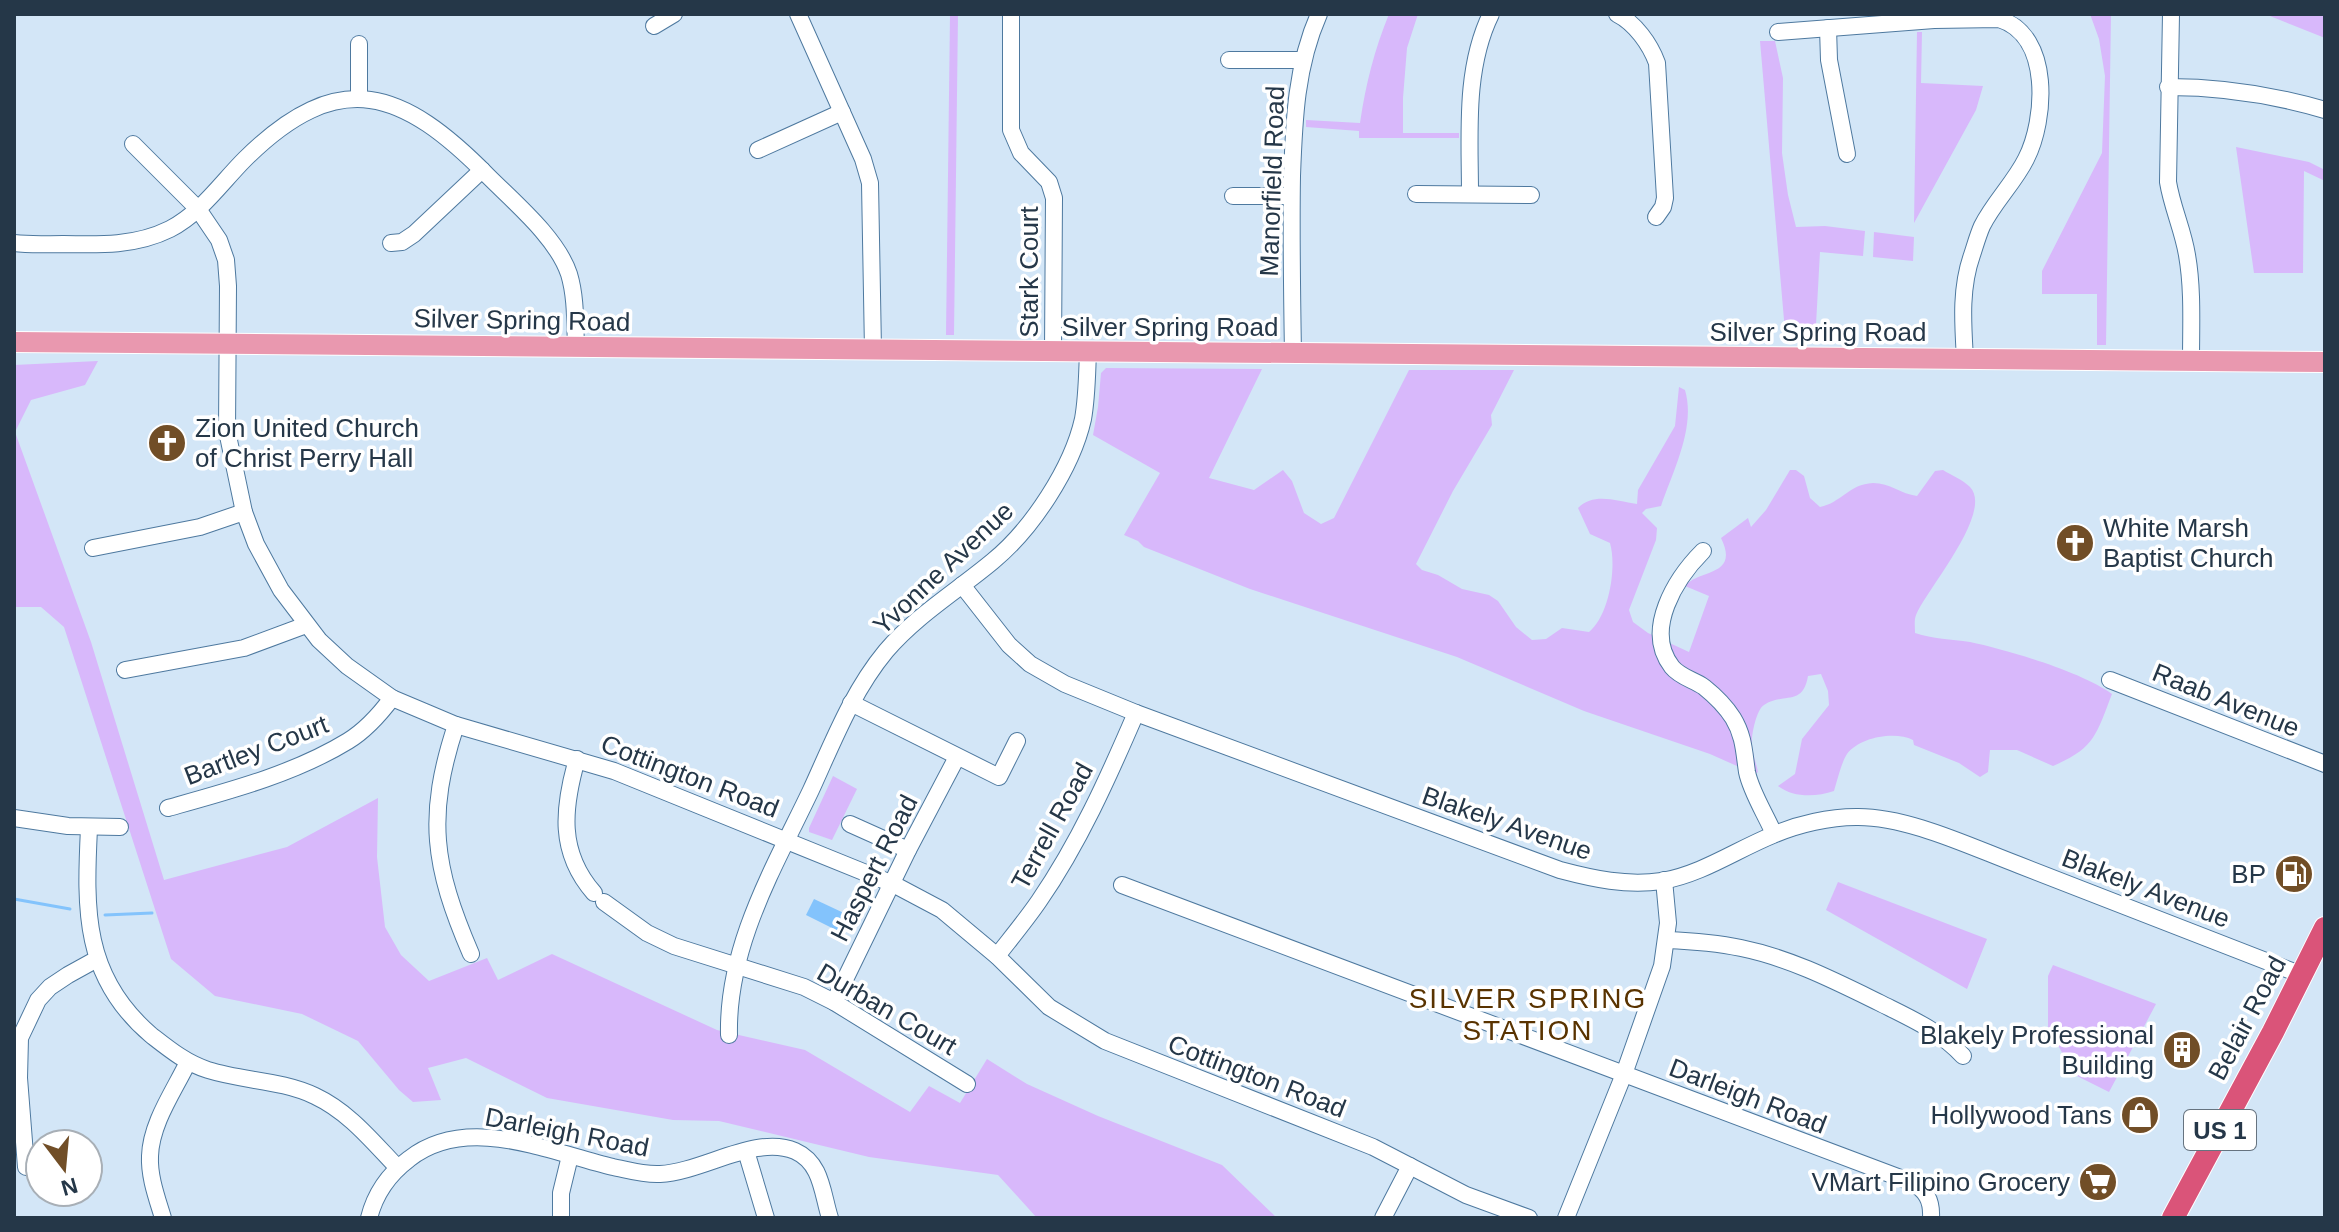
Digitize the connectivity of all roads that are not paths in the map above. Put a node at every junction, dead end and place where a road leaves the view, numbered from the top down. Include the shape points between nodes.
1 (674, 14) edge
2 (798, 14) edge
3 (1011, 14) edge
4 (1319, 14) edge
5 (1491, 14) edge
6 (1617, 14) edge
7 (2171, 14) edge
8 (654, 26) dead end
9 (1828, 28) junction
10 (1778, 32) dead end
11 (359, 44) dead end
12 (1229, 60) dead end
13 (1303, 60) junction
14 (2168, 87) junction
15 (359, 99) junction
16 (2325, 110) edge
17 (842, 112) junction
18 (133, 144) dead end
19 (758, 150) dead end
20 (1847, 154) dead end
21 (482, 170) junction
22 (1416, 194) dead end
23 (1470, 194) junction
24 (1531, 195) dead end
25 (1233, 196) dead end
26 (1291, 196) junction
27 (198, 209) junction
28 (1656, 217) dead end
29 (14, 243) edge
30 (391, 243) dead end
31 (14, 342) edge
32 (227, 343) junction
33 (576, 347) junction
34 (873, 350) junction
35 (1053, 352) junction
36 (1088, 352) junction
37 (1293, 354) junction
38 (1965, 359) junction
39 (2191, 361) junction
40 (2325, 362) edge
41 (244, 512) junction
42 (93, 548) dead end
43 (1703, 551) dead end
44 (962, 585) junction
45 (306, 625) junction
46 (125, 670) dead end
47 (2110, 680) dead end
48 (392, 698) junction
49 (851, 703) junction
50 (1136, 713) junction
51 (456, 725) junction
52 (1017, 741) dead end
53 (957, 757) junction
54 (577, 759) junction
55 (2325, 764) edge
56 (168, 808) dead end
57 (14, 818) edge
58 (850, 824) dead end
59 (120, 827) dead end
60 (89, 828) junction
61 (1774, 834) junction
62 (787, 839) junction
63 (908, 850) junction
64 (1664, 880) junction
65 (893, 884) junction
66 (1122, 885) dead end
67 (2325, 928) edge
68 (1667, 940) junction
69 (471, 954) dead end
70 (997, 956) junction
71 (97, 959) junction
72 (736, 965) junction
73 (2302, 975) junction
74 (834, 1002) junction
75 (729, 1035) dead end
76 (1963, 1056) dead end
77 (188, 1062) junction
78 (1624, 1074) junction
79 (967, 1084) dead end
80 (24, 1142) edge
81 (746, 1151) junction
82 (570, 1156) junction
83 (1410, 1166) junction
84 (398, 1168) junction
85 (163, 1218) edge
86 (369, 1218) edge
87 (561, 1218) edge
88 (766, 1218) edge
89 (830, 1218) edge
90 (1383, 1218) edge
91 (1529, 1218) edge
92 (1566, 1218) edge
93 (1931, 1218) edge
94 (2173, 1218) edge

1 - 8 street
2 - 17 street
3 - 35 street, Stark Court via 1011,130 1021,153 1049,182 1054,198
4 - 13 street, Manorfield Road
5 - 23 street via 1478,44 1472,89
6 - 28 street via 1637,30 1657,63 1665,198
7 - 14 street
9 - 10 street
9 - 20 street
9 - 38 street via 1999,19 2023,32 2034,49 2038,123 2027,157 1982,227 1970,260 1963,303
11 - 15 street
12 - 13 street
13 - 26 street, Manorfield Road
14 - 16 street via 2234,91
14 - 39 street via 2168,182 2188,262
15 - 21 street via 410,112 443,133
15 - 27 street via 317,107 288,122
17 - 19 street
17 - 34 street via 870,183
18 - 27 street, Cottington Road
21 - 30 street via 414,234
21 - 33 street via 564,264 574,298
22 - 23 street
23 - 24 street
25 - 26 street
26 - 37 street, Manorfield Road
27 - 29 street via 169,230 130,242
27 - 32 street, Cottington Road via 226,260
31 - 32 main road, Silver Spring Road
32 - 33 main road, Silver Spring Road
32 - 41 street, Cottington Road via 227,431
33 - 34 main road, Silver Spring Road
34 - 35 main road, Silver Spring Road
35 - 36 main road, Silver Spring Road
36 - 37 main road, Silver Spring Road
36 - 44 street, Yvonne Avenue via 1083,419 1058,478 1023,531
37 - 38 main road, Silver Spring Road
38 - 39 main road, Silver Spring Road
39 - 40 main road, Silver Spring Road
41 - 42 street via 200,527
41 - 45 street, Cottington Road via 265,564
43 - 61 street via 1666,608 1661,637 1665,654 1673,668 1732,715 1742,733 1748,774
44 - 49 street, Yvonne Avenue via 886,651
44 - 50 street, Blakely Avenue via 1030,664
45 - 46 street via 244,648
45 - 48 street, Cottington Road via 347,666
47 - 55 street, Raab Avenue
48 - 51 street, Cottington Road
48 - 56 street, Bartley Court via 367,726 321,754 268,777
49 - 53 street
49 - 62 street, Yvonne Avenue
50 - 64 street, Blakely Avenue via 1560,870 1612,882
50 - 70 street, Terrell Road via 1083,828 1039,902
51 - 54 street, Cottington Road
51 - 69 street via 436,822 445,887
52 - 53 street via 999,777
53 - 63 street, Haspert Road
54 - 62 street, Cottington Road
54 - 72 street, Durban Court via 565,808 567,834 578,870 599,898 647,933
57 - 60 street
58 - 63 street
59 - 60 street
60 - 71 street via 88,911
61 - 64 street, Blakely Avenue via 1706,868
61 - 73 street, Blakely Avenue via 1852,817 1899,822
62 - 65 street, Cottington Road
62 - 72 street, Yvonne Avenue
63 - 65 street, Haspert Road
64 - 68 street
65 - 70 street, Cottington Road via 942,910
65 - 74 street, Haspert Road
66 - 78 street, Darleigh Road
67 - 73 highway, Belair Road / US 1
68 - 76 street via 1744,948 1797,965 1930,1028
68 - 78 street
70 - 83 street, Cottington Road via 1049,1007 1105,1041 1305,1118
71 - 77 street via 134,1018
71 - 80 street via 50,987 20,1038
72 - 74 street, Durban Court
72 - 75 street, Yvonne Avenue
73 - 94 highway, Belair Road / US 1
74 - 79 street, Durban Court
77 - 84 street via 316,1097 354,1121
77 - 85 street via 151,1147 150,1169
78 - 92 street
78 - 93 street, Darleigh Road via 1911,1182 1928,1196
81 - 82 street, Darleigh Road via 657,1174
81 - 88 street
81 - 89 street, Darleigh Road via 772,1145 805,1156 818,1173
82 - 84 street, Darleigh Road via 469,1137 426,1148
82 - 87 street
83 - 90 street
83 - 91 street, Cottington Road via 1466,1195
84 - 86 street via 379,1192

